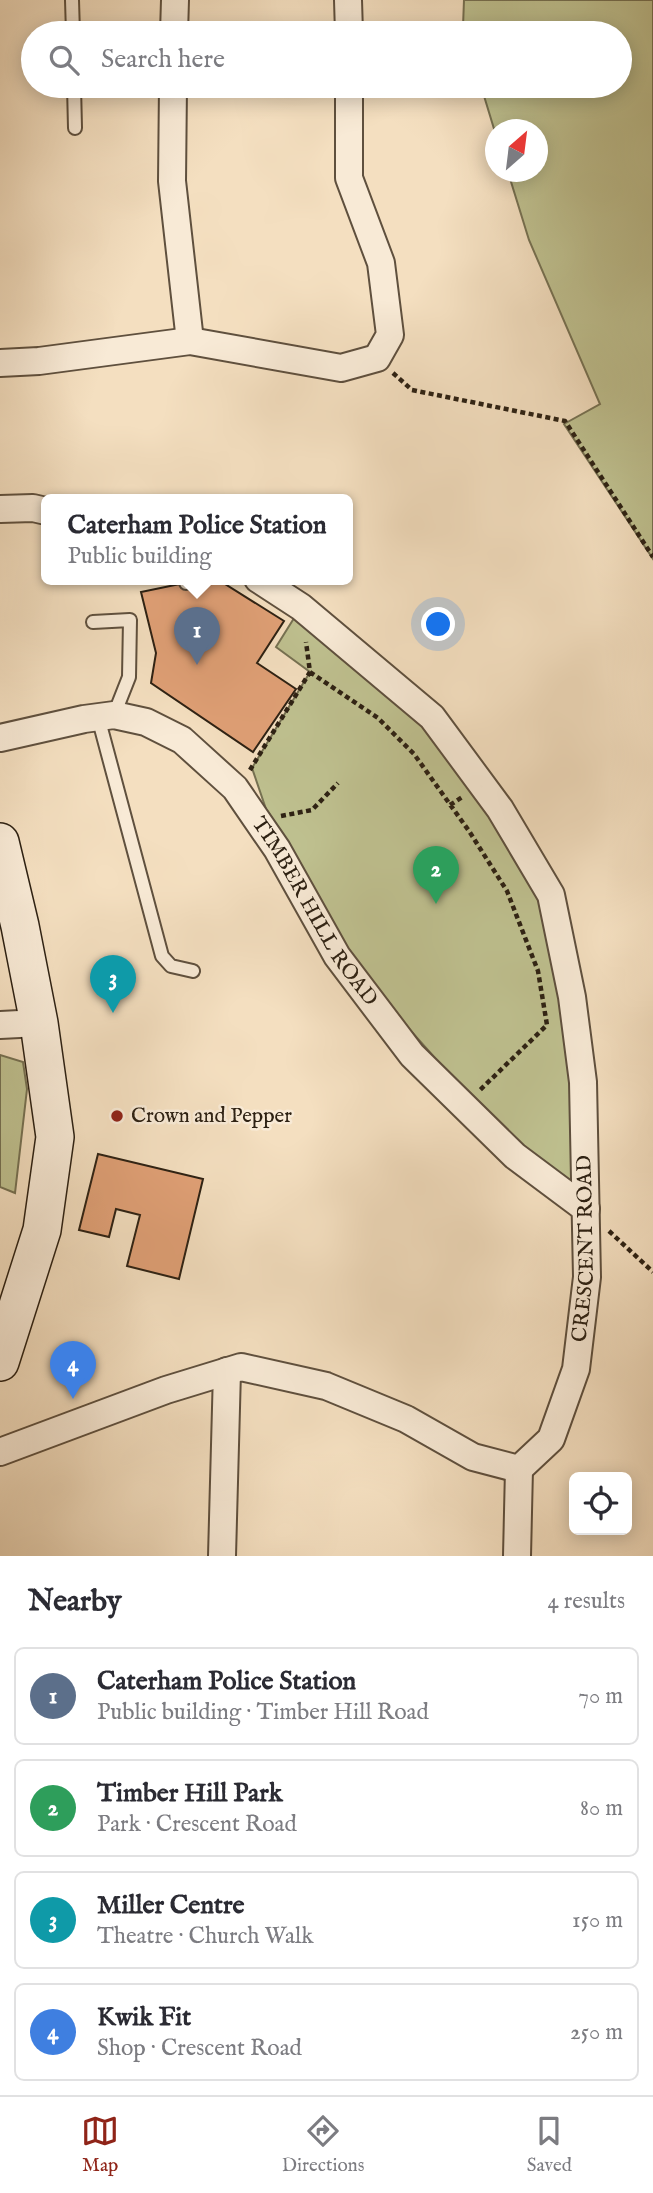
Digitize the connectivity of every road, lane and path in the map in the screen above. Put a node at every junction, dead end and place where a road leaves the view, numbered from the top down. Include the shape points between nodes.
1 (72, 0) edge
2 (175, 0) edge
3 (348, 0) edge
4 (73, 21) edge
5 (174, 21) edge
6 (349, 21) edge
7 (74, 98) edge
8 (173, 98) edge
9 (349, 98) edge
10 (75, 128) dead end
11 (190, 341) junction
12 (377, 358) junction
13 (0, 363) edge
14 (0, 509) edge
15 (41, 510) edge
16 (653, 557) edge
17 (267, 585) edge
18 (301, 607) junction
19 (93, 622) dead end
20 (310, 672) junction
21 (106, 716) junction
22 (0, 738) edge
23 (248, 779) junction
24 (338, 783) dead end
25 (279, 821) dead end
26 (0, 842) edge
27 (193, 971) dead end
28 (39, 1023) junction
29 (0, 1025) edge
30 (476, 1094) dead end
31 (586, 1209) junction
32 (653, 1272) edge
33 (0, 1363) edge
34 (228, 1371) junction
35 (0, 1452) edge
36 (519, 1469) junction
37 (222, 1556) edge
38 (517, 1556) edge

1 - 4 lane
2 - 5 street
3 - 6 street
7 - 10 lane
8 - 11 street via 172,181
9 - 12 street via 349,178 381,264 390,335
11 - 12 street via 341,368
11 - 13 street
12 - 16 path via 412,390 565,421
14 - 15 street
17 - 18 street, CRESCENT ROAD
18 - 20 path
18 - 31 street, CRESCENT ROAD via 432,717 500,809 551,895 583,1082
19 - 21 lane via 130,620 129,677
20 - 23 path
20 - 30 path via 378,718 414,754 507,891 538,971 547,1025
21 - 22 street, TIMBER HILL ROAD
21 - 23 street, TIMBER HILL ROAD via 146,722
21 - 27 lane via 162,956 171,966
23 - 31 street, TIMBER HILL ROAD via 277,849 337,956 412,1055 515,1156
24 - 25 path via 312,810 277,817
26 - 28 main road
28 - 29 street
28 - 33 main road via 55,1136 42,1230
31 - 32 path
31 - 36 street, CRESCENT ROAD via 587,1278 576,1369 551,1439
34 - 35 street
34 - 36 street via 241,1367 326,1387 406,1419 473,1457
34 - 37 street
36 - 38 street

